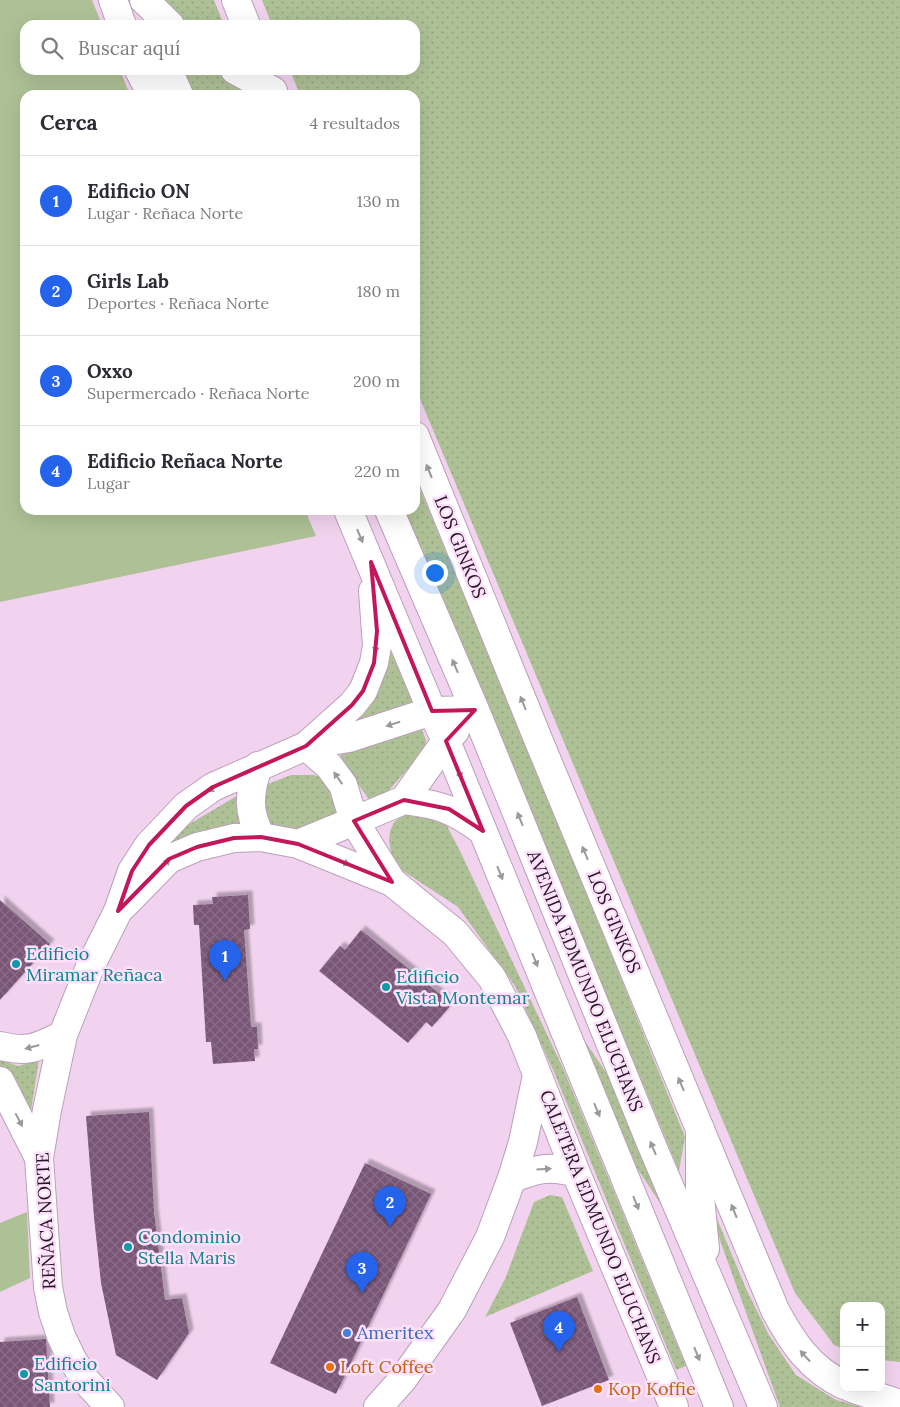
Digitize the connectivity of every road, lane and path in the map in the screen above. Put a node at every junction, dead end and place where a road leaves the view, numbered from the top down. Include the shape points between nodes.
1 (113, 0) edge
2 (139, 0) edge
3 (144, 0) edge
4 (236, 0) edge
5 (120, 20) edge
6 (148, 20) edge
7 (165, 20) edge
8 (244, 20) edge
9 (142, 75) edge
10 (170, 75) edge
11 (247, 75) edge
12 (270, 85) edge
13 (149, 90) edge
14 (177, 90) edge
15 (420, 448) edge
16 (350, 515) edge
17 (391, 515) edge
18 (370, 562) junction
19 (475, 710) junction
20 (432, 711) junction
21 (446, 741) junction
22 (306, 746) junction
23 (258, 766) junction
24 (404, 800) junction
25 (354, 821) junction
26 (483, 832) junction
27 (261, 837) junction
28 (298, 844) junction
29 (392, 882) junction
30 (118, 911) junction
31 (63, 1035) junction
32 (0, 1046) edge
33 (538, 1075) junction
34 (0, 1080) edge
35 (700, 1128) junction
36 (40, 1158) junction
37 (576, 1173) junction
38 (512, 1178) junction
39 (707, 1273) junction
40 (840, 1383) edge
41 (863, 1392) edge
42 (900, 1404) edge
43 (110, 1407) edge
44 (378, 1407) edge
45 (674, 1407) edge
46 (719, 1407) edge
47 (763, 1407) edge

1 - 5 street
2 - 6 street
3 - 7 street
4 - 8 street
9 - 13 street
10 - 14 street
11 - 12 street
35 -> 15 street, LOS GINKOS
16 -> 18 street, AVENIDA EDMUNDO ELUCHANS
19 -> 17 street, AVENIDA EDMUNDO ELUCHANS
18 - 20 street, AVENIDA EDMUNDO ELUCHANS
18 -> 22 street via 377,631 374,663 363,691 352,705
19 - 20 street
19 - 21 street
39 -> 19 street, AVENIDA EDMUNDO ELUCHANS
20 - 21 street, AVENIDA EDMUNDO ELUCHANS
20 -> 22 street via 349,738
21 - 24 street
21 -> 26 street, AVENIDA EDMUNDO ELUCHANS
22 - 23 street, REÑACA NORTE
25 -> 22 street, REÑACA NORTE via 343,785 329,766
23 - 27 street via 251,787 250,806
23 -> 30 street, REÑACA NORTE via 213,787 186,806 149,845 132,872
24 - 25 street
24 - 26 street via 449,809
25 - 28 street
25 - 29 street, REÑACA NORTE
26 -> 46 street, AVENIDA EDMUNDO ELUCHANS
27 - 28 street, REÑACA NORTE
30 -> 27 street, REÑACA NORTE via 169,859 197,847 234,838
28 -> 29 street, REÑACA NORTE
29 - 33 street, REÑACA NORTE via 455,933 492,978
30 - 31 street, REÑACA NORTE via 90,966
31 -> 32 street via 33,1048 17,1050
31 - 36 street, REÑACA NORTE
33 - 37 street, CALETERA EDMUNDO ELUCHANS
33 - 38 street
34 -> 36 street
35 - 39 street via 700,1196
40 -> 35 street, LOS GINKOS via 810,1363 785,1329
36 - 43 street, REÑACA NORTE via 48,1287 53,1312 72,1359 86,1381
38 -> 37 street via 534,1170 560,1168
37 - 45 street, CALETERA EDMUNDO ELUCHANS
38 - 44 street via 490,1237 452,1310 403,1379
39 - 47 street, AVENIDA EDMUNDO ELUCHANS
41 - 42 street

